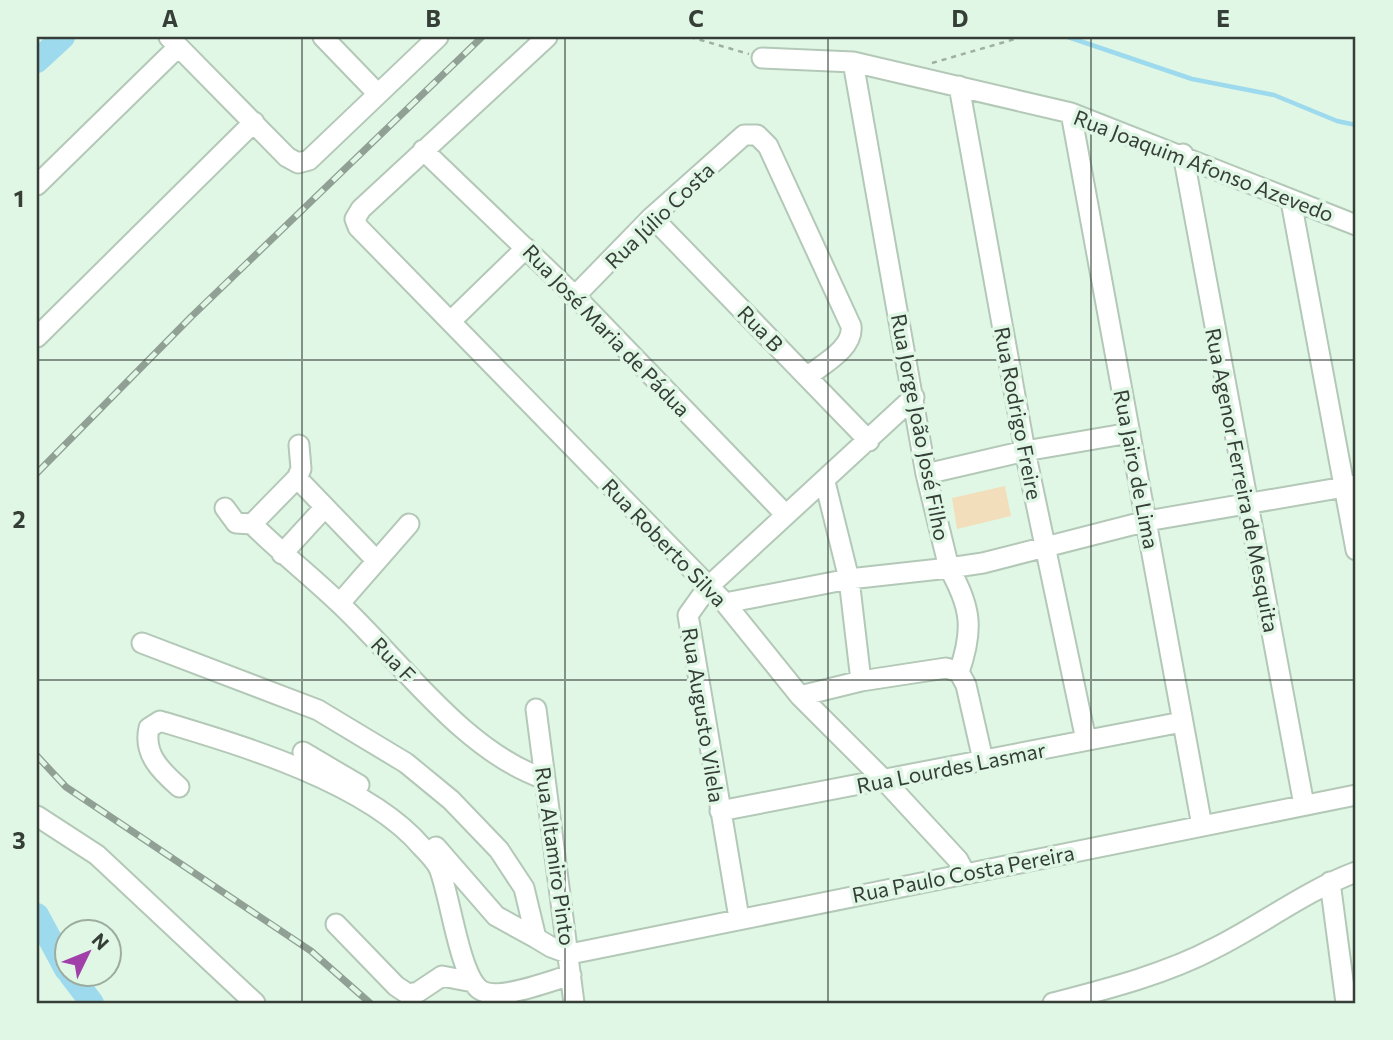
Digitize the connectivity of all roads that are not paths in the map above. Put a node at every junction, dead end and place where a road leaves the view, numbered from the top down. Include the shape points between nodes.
1 (323, 37) edge
2 (438, 37) edge
3 (547, 37) edge
4 (174, 42) edge
5 (762, 58) road end
6 (853, 62) junction
7 (959, 86) junction
8 (378, 94) junction
9 (1071, 113) junction
10 (254, 122) junction
11 (423, 150) junction
12 (1183, 154) junction
13 (37, 186) edge
14 (1291, 201) junction
15 (652, 217) junction
16 (1356, 225) edge
17 (526, 248) junction
18 (575, 296) junction
19 (452, 320) junction
20 (37, 337) edge
21 (808, 376) junction
22 (914, 397) junction
23 (1130, 433) junction
24 (869, 441) junction
25 (299, 445) dead end
26 (1025, 451) junction
27 (926, 474) junction
28 (297, 478) junction
29 (825, 482) junction
30 (1350, 486) edge
31 (1247, 504) junction
32 (325, 507) junction
33 (225, 508) dead end
34 (786, 515) junction
35 (1147, 521) junction
36 (252, 524) junction
37 (409, 524) dead end
38 (1045, 546) junction
39 (1356, 550) edge
40 (282, 554) junction
41 (375, 559) junction
42 (949, 568) junction
43 (849, 579) junction
44 (708, 587) junction
45 (340, 603) junction
46 (725, 603) junction
47 (142, 643) dead end
48 (959, 672) junction
49 (861, 681) junction
50 (800, 696) junction
51 (536, 709) dead end
52 (1182, 722) junction
53 (1086, 740) junction
54 (303, 752) dead end
55 (983, 760) junction
56 (545, 779) junction
57 (885, 781) junction
58 (179, 788) dead end
59 (1356, 795) edge
60 (1304, 805) junction
61 (719, 811) junction
62 (37, 816) edge
63 (1202, 826) junction
64 (1356, 872) edge
65 (965, 873) junction
66 (1330, 882) junction
67 (739, 918) junction
68 (336, 924) dead end
69 (536, 938) junction
70 (570, 954) junction
71 (571, 975) junction
72 (473, 982) junction
73 (255, 1003) edge
74 (575, 1003) edge
75 (1054, 1003) edge
76 (1346, 1003) edge

1 - 8 street
2 - 8 street
3 - 11 street
4 - 10 street
4 - 13 street
5 - 6 street, Rua Joaquim Afonso Azevedo
6 - 7 street, Rua Joaquim Afonso Azevedo
6 - 22 street, Rua Jorge João José Filho
7 - 9 street, Rua Joaquim Afonso Azevedo
7 - 26 street, Rua Rodrigo Freire
8 - 10 street via 309,160 298,163 287,158
9 - 12 street, Rua Joaquim Afonso Azevedo
9 - 23 street, Rua Jairo de Lima
10 - 20 street
11 - 17 street, Rua José Maria de Pádua
11 - 19 street, Rua Roberto Silva via 355,219
12 - 14 street, Rua Joaquim Afonso Azevedo
12 - 31 street, Rua Agenor Ferreira de Mesquita
14 - 16 street, Rua Joaquim Afonso Azevedo
14 - 30 street
15 - 18 street, Rua Júlio Costa
15 - 21 street, Rua B
15 - 21 street, Rua Júlio Costa via 744,135 757,135 768,146 851,326 848,344
17 - 18 street, Rua José Maria de Pádua
17 - 19 street
18 - 34 street, Rua José Maria de Pádua
19 - 44 street, Rua Roberto Silva
21 - 24 street, Rua B
22 - 24 street, Rua Augusto Vilela
22 - 27 street, Rua Jorge João José Filho
23 - 26 street
23 - 35 street, Rua Jairo de Lima
24 - 29 street, Rua Augusto Vilela
25 - 28 street
26 - 27 street
26 - 38 street, Rua Rodrigo Freire
27 - 42 street, Rua Jorge João José Filho
28 - 32 street
28 - 36 street
29 - 34 street, Rua Augusto Vilela
29 - 43 street
30 - 31 street
30 - 39 street
31 - 35 street
31 - 60 street, Rua Agenor Ferreira de Mesquita
32 - 40 street
32 - 41 street
33 - 36 street, Rua F via 236,523
34 - 44 street, Rua Augusto Vilela
35 - 38 street
35 - 52 street, Rua Jairo de Lima
36 - 40 street, Rua F
37 - 41 street
38 - 42 street
38 - 53 street, Rua Rodrigo Freire
40 - 45 street, Rua F
41 - 45 street
42 - 43 street, Rua Jorge João José Filho
42 - 48 street via 961,589 970,626
43 - 46 street, Rua Jorge João José Filho
43 - 49 street
44 - 46 street, Rua Roberto Silva
44 - 61 street, Rua Augusto Vilela via 688,615 688,629
45 - 56 street, Rua F via 452,719 524,772
46 - 50 street, Rua Roberto Silva
47 - 69 street via 318,710 406,764 451,800 499,850 524,888
48 - 49 street via 946,668
48 - 55 street
49 - 50 street
50 - 57 street, Rua Roberto Silva
51 - 56 street, Rua Altamiro Pinto
52 - 53 street, Rua Lourdes Lasmar
52 - 63 street, Rua Jairo de Lima
53 - 55 street, Rua Lourdes Lasmar
54 - 69 street via 406,811 496,916
55 - 57 street, Rua Lourdes Lasmar
56 - 70 street, Rua Altamiro Pinto
57 - 61 street, Rua Lourdes Lasmar
57 - 65 street, Rua Roberto Silva
58 - 72 street via 155,765 147,738 149,728 160,721 309,772 394,818 438,866
59 - 60 street, Rua Paulo Costa Pereira
60 - 63 street, Rua Paulo Costa Pereira
61 - 67 street, Rua Augusto Vilela
62 - 73 street via 97,855
63 - 65 street, Rua Paulo Costa Pereira
64 - 66 street
65 - 67 street, Rua Paulo Costa Pereira
66 - 75 street via 1215,948 1150,974
66 - 76 street
67 - 70 street, Rua Paulo Costa Pereira
68 - 72 street via 408,994 442,976
69 - 70 street
70 - 71 street, Rua Altamiro Pinto
71 - 72 street via 494,996
71 - 74 street, Rua Altamiro Pinto

